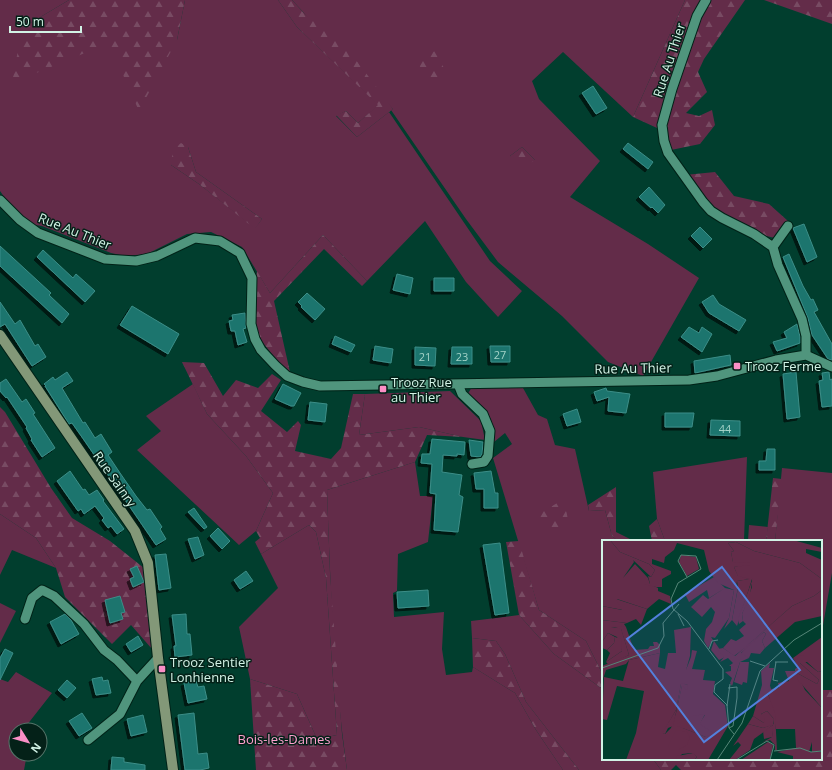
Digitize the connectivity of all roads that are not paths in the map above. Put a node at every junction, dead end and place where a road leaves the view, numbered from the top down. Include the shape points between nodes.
1 (706, 0) edge
2 (0, 200) edge
3 (788, 226) dead end
4 (773, 247) junction
5 (0, 335) edge
6 (806, 355) junction
7 (832, 367) edge
8 (458, 384) junction
9 (472, 464) dead end
10 (25, 618) dead end
11 (158, 658) junction
12 (137, 681) junction
13 (88, 740) dead end
14 (174, 770) edge

1 - 4 street, Rue Au Thier via 697,16 672,89 662,125 664,141 668,153 711,211
2 - 8 street, Rue Au Thier via 38,233 105,259 136,261 157,256 195,238 220,241 240,253 252,278 251,324 254,339 261,350 288,376 320,386
3 - 4 street
4 - 6 street via 778,265 802,319 806,336
5 - 11 street, Rue Sainry via 136,531 148,563
6 - 7 street
6 - 8 street, Rue Au Thier via 689,380
8 - 9 street via 462,394 483,414 490,431 488,456 484,462
10 - 12 street via 32,598 42,590 54,596
11 - 12 street
11 - 14 street, Rue Sainry
12 - 13 street via 120,714

